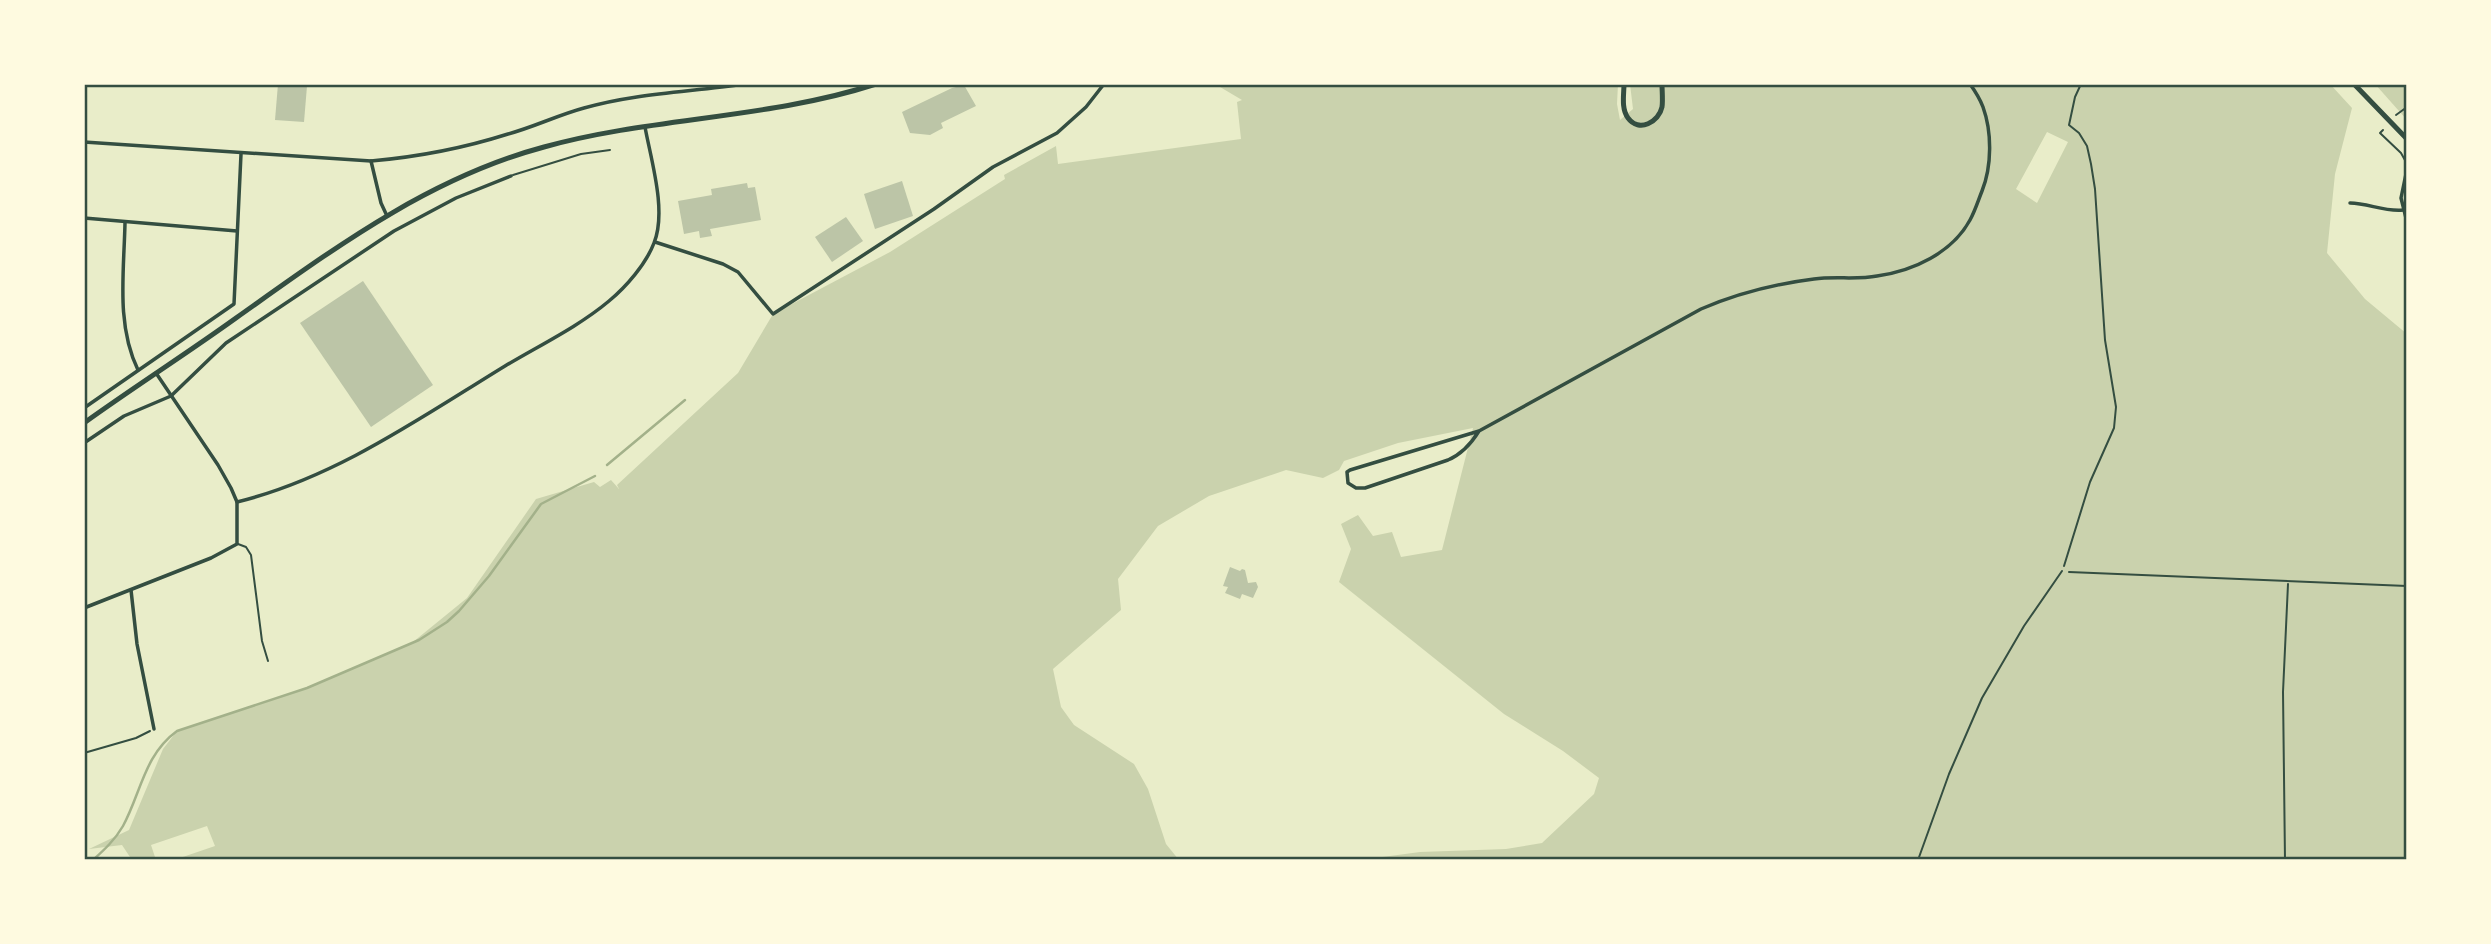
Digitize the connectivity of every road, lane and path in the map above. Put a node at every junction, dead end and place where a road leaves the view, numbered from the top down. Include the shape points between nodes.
1 (744, 84) edge
2 (876, 84) edge
3 (1104, 84) edge
4 (1624, 84) edge
5 (1662, 84) edge
6 (1970, 84) edge
7 (2081, 84) edge
8 (2354, 84) edge
9 (2407, 107) edge
10 (2396, 115) dead end
11 (645, 127) junction
12 (2383, 130) dead end
13 (2407, 139) edge
14 (84, 142) edge
15 (610, 150) dead end
16 (241, 154) junction
17 (371, 161) junction
18 (2407, 162) edge
19 (2407, 169) edge
20 (512, 176) joint
21 (2350, 203) dead end
22 (2403, 211) junction
23 (387, 216) junction
24 (84, 218) edge
25 (2407, 222) edge
26 (125, 223) junction
27 (237, 231) junction
28 (655, 242) junction
29 (138, 370) junction
30 (156, 373) junction
31 (171, 396) junction
32 (84, 408) edge
33 (84, 423) edge
34 (1479, 431) junction
35 (84, 443) edge
36 (237, 502) junction
37 (237, 544) junction
38 (2062, 571) junction
39 (2288, 582) junction
40 (2407, 586) edge
41 (131, 590) junction
42 (84, 608) edge
43 (268, 662) dead end
44 (154, 729) joint
45 (84, 753) edge
46 (1919, 860) edge
47 (2285, 860) edge

1 - 17 street via 624,99 469,145
2 - 11 main road via 820,98
3 - 28 street via 1057,133 993,167 773,314 738,272
4 - 5 main road via 1626,116 1642,125 1659,116
6 - 34 street via 1983,106 1989,162 1970,222 1938,254 1917,266 1877,276 1766,286 1727,298
7 - 38 path via 2069,125 2087,146 2091,164 2116,416
8 - 13 main road
9 - 10 path
11 - 23 main road via 510,157
11 - 28 street via 657,191
12 - 18 path via 2380,133
14 - 16 street
15 - 20 lane via 568,157
16 - 17 street
16 - 27 street
17 - 23 street
19 - 22 street
20 - 31 street via 456,198 372,245 226,342
21 - 22 street
22 - 25 street
23 - 30 main road
24 - 26 street
26 - 27 street
26 - 29 street via 126,332
27 - 29 street via 234,304
28 - 36 street via 610,301 553,338 342,462 294,485
29 - 32 street
30 - 31 street
30 - 33 main road
31 - 35 street via 118,420
31 - 36 street
34 - 34 street via 1359,465 1347,472 1348,483 1365,488 1448,460 1472,443
36 - 37 street
37 - 41 street
37 - 43 lane via 251,555
38 - 39 path
38 - 46 lane via 1982,698
39 - 40 path
39 - 47 path via 2283,692
41 - 42 street
41 - 44 street via 136,644
44 - 45 path

